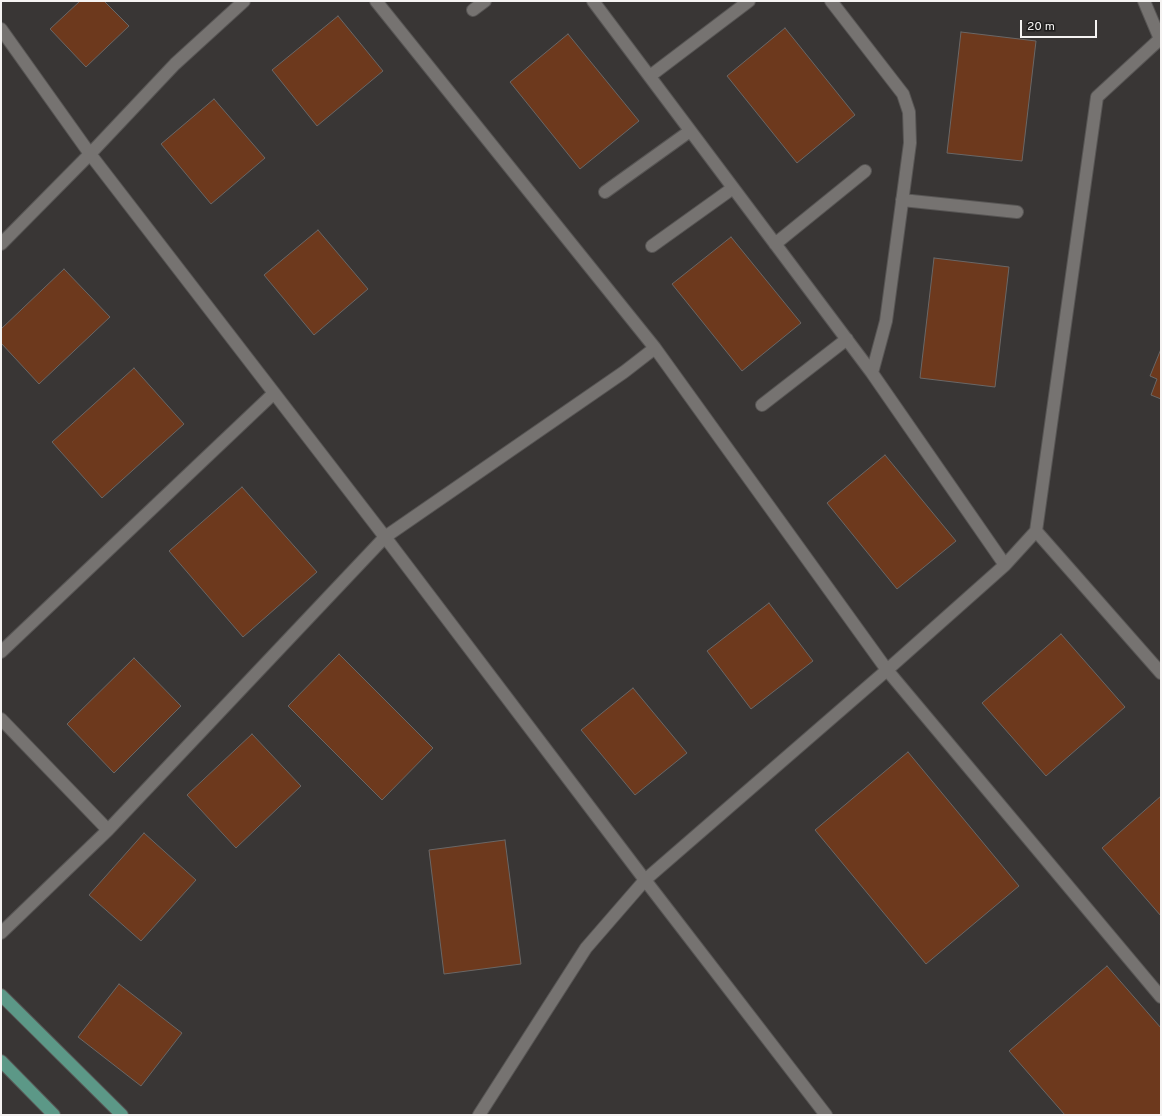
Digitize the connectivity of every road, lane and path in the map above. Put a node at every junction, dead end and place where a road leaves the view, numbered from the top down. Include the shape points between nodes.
1 (244, 1) edge
2 (376, 1) edge
3 (485, 1) edge
4 (593, 1) edge
5 (749, 1) edge
6 (831, 1) edge
7 (1144, 1) edge
8 (473, 10) dead end
9 (1, 29) edge
10 (1160, 38) edge
11 (650, 76) junction
12 (690, 130) junction
13 (90, 154) junction
14 (865, 171) dead end
15 (733, 188) junction
16 (605, 192) dead end
17 (902, 200) junction
18 (1017, 212) dead end
19 (1, 244) edge
20 (775, 244) junction
21 (652, 246) dead end
22 (847, 339) junction
23 (655, 348) junction
24 (872, 373) junction
25 (273, 394) junction
26 (762, 405) dead end
27 (1036, 531) junction
28 (385, 537) junction
29 (1005, 565) junction
30 (1, 652) edge
31 (887, 670) junction
32 (1161, 673) edge
33 (1, 720) edge
34 (108, 830) junction
35 (645, 880) junction
36 (1, 933) edge
37 (1, 995) edge
38 (1161, 997) edge
39 (1, 1061) edge
40 (54, 1115) edge
41 (122, 1115) edge
42 (479, 1115) edge
43 (826, 1115) edge

1 - 13 street via 175,64
2 - 23 street
3 - 8 street
4 - 11 street
5 - 11 street
6 - 17 street via 903,94 908,112 910,143
7 - 10 street
9 - 13 street
10 - 27 street via 1097,97
11 - 12 street
12 - 15 street
12 - 16 street
13 - 19 street
13 - 25 street
14 - 20 street
15 - 20 street
15 - 21 street
17 - 18 street
17 - 24 street via 886,321
20 - 22 street
22 - 24 street
22 - 26 street
23 - 28 street
23 - 31 street
24 - 29 street
25 - 28 street
25 - 30 street
27 - 29 street
27 - 32 street
28 - 34 street
28 - 35 street
29 - 31 street
31 - 35 street
31 - 38 street
33 - 34 street
34 - 36 street
35 - 42 street via 586,948
35 - 43 street
37 - 41 main road
39 - 40 main road

